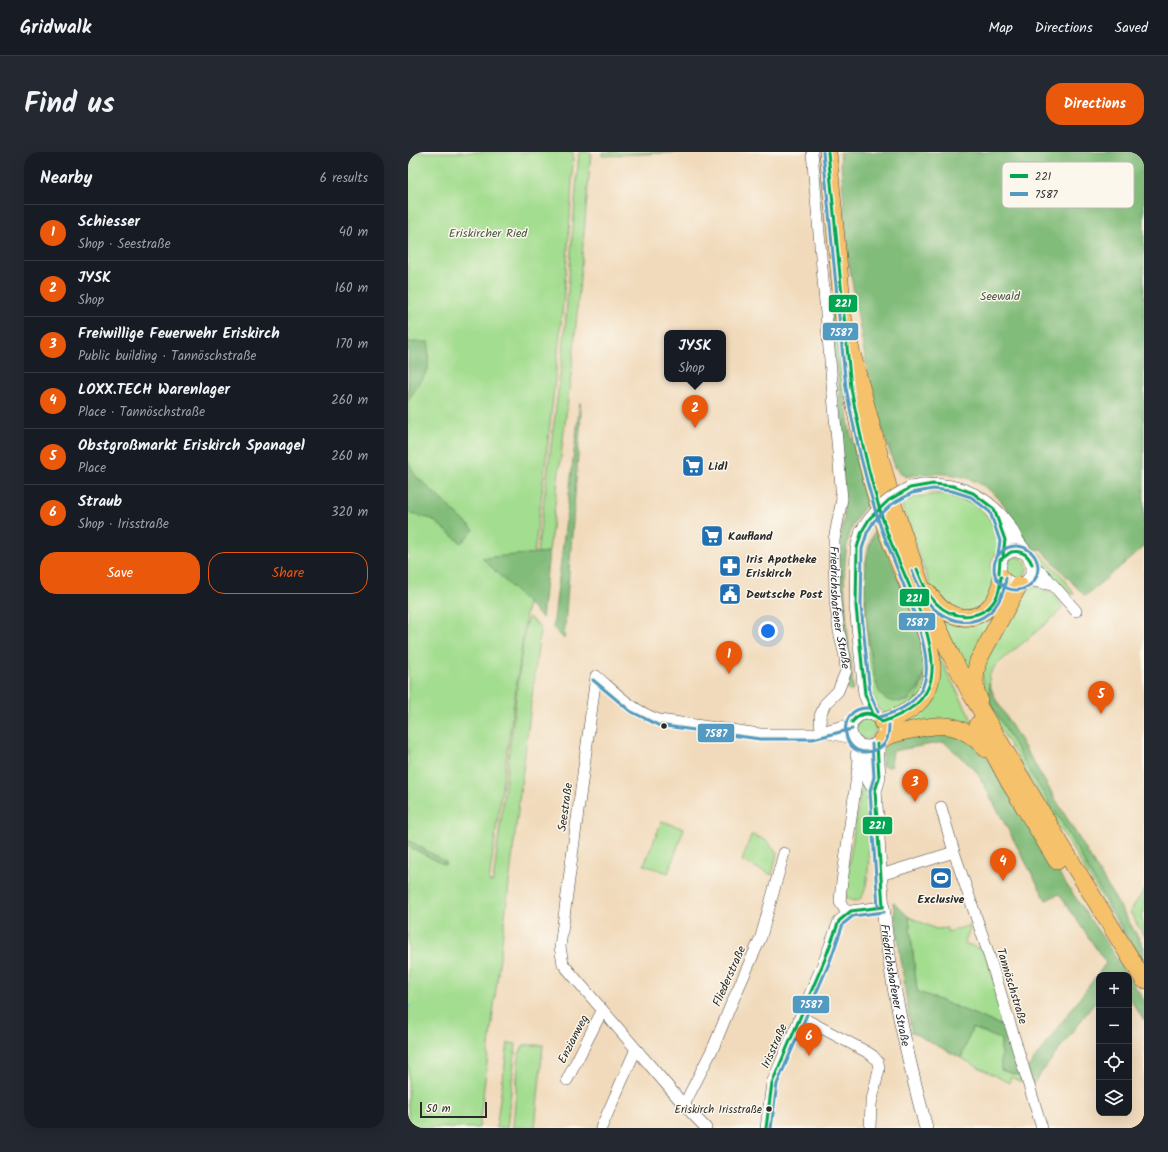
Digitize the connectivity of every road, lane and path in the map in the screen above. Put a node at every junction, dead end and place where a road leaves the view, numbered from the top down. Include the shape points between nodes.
1 (812, 152) edge
2 (828, 152) edge
3 (844, 324) junction
4 (994, 509) junction
5 (1026, 553) junction
6 (911, 555) junction
7 (1004, 555) junction
8 (1033, 565) junction
9 (1001, 577) junction
10 (1023, 582) junction
11 (1051, 585) junction
12 (1076, 611) dead end
13 (919, 613) junction
14 (872, 716) junction
15 (851, 724) junction
16 (993, 728) junction
17 (821, 732) junction
18 (852, 738) junction
19 (870, 746) junction
20 (1008, 780) junction
21 (941, 807) dead end
22 (954, 852) junction
23 (784, 853) dead end
24 (881, 875) junction
25 (883, 908) junction
26 (847, 913) junction
27 (1144, 980) edge
28 (1144, 992) edge
29 (602, 1011) junction
30 (801, 1017) junction
31 (636, 1049) junction
32 (567, 1080) dead end
33 (684, 1105) junction
34 (695, 1123) edge
35 (602, 1128) edge
36 (706, 1128) edge
37 (766, 1128) edge
38 (870, 1128) edge
39 (926, 1128) edge
40 (1042, 1128) edge

1 - 17 street, Friedrichshafener Straße via 842,499 834,540 835,601 846,671 838,691 822,710
2 - 3 main road
3 - 6 main road via 892,501
3 - 13 main road via 851,388 866,464 887,533
4 - 5 street via 1010,527
4 - 7 street via 1005,540
4 - 14 street, bridge via 973,493 953,486 932,484 910,488 889,500 879,508 862,531 856,558 856,606 865,694
5 - 7 street via 1016,550
5 - 8 street
6 - 9 main road via 932,599 955,616 965,618 984,612 997,596
6 - 16 main road via 927,603 952,656 970,692
7 - 9 street via 998,567
8 - 10 street via 1032,574
8 - 11 street
9 - 10 street via 1009,584
10 - 11 street
10 - 16 main road via 987,642 975,672 978,696
11 - 12 street
13 - 14 main road via 932,664 928,690 905,714
13 - 20 main road
14 - 15 street via 855,718
14 - 19 street via 884,732
15 - 17 street, Seestraße
15 - 18 street
16 - 27 main road
17 - 18 street, Seestraße
17 - 29 street, Seestraße via 760,734 659,720 645,716 596,676 560,947 563,964
18 - 19 street via 856,743
19 - 20 main road via 890,735 926,726 959,728 980,743
19 - 24 street, Friedrichshafener Straße via 868,779 874,791
19 - 26 street via 859,761 841,889 840,902
20 - 28 main road via 1058,862
21 - 22 street, Tannöschstraße
22 - 24 street
22 - 40 street, Tannöschstraße via 988,949
23 - 33 street, Fliederstraße via 761,937 714,1046
24 - 25 street, Friedrichshafener Straße
25 - 26 street
25 - 39 street, Friedrichshafener Straße via 908,1057
26 - 30 street, Irisstraße via 836,926
29 - 31 street, Seestraße
29 - 32 street, Enzianweg
30 - 37 street, Irisstraße via 772,1083
30 - 38 street via 867,1052 878,1062
31 - 33 street, Seestraße
31 - 35 street
33 - 34 street, Seestraße
34 - 36 street, Seestraße

